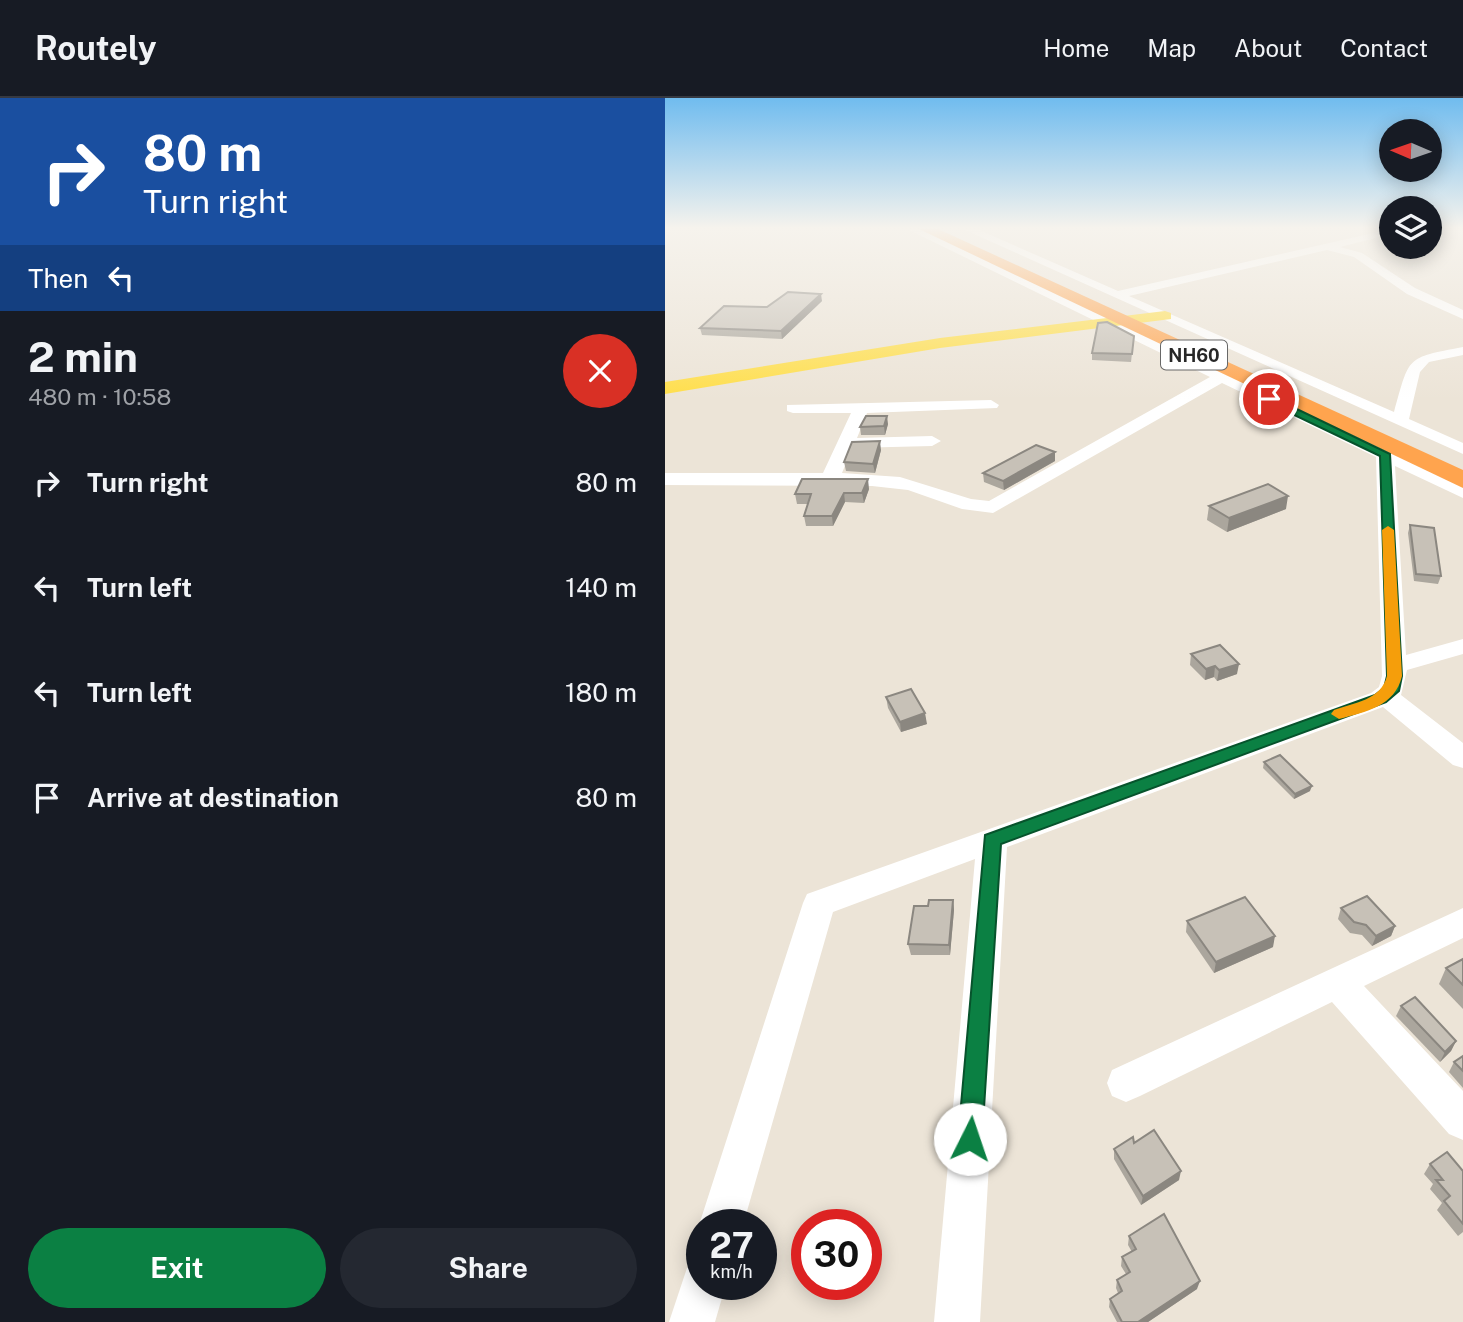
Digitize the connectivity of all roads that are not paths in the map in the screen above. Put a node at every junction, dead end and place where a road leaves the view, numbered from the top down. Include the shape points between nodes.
1 (1036, 286) edge
2 (1041, 286) edge
3 (1083, 286) edge
4 (1097, 286) edge
5 (1156, 286) edge
6 (1405, 286) edge
7 (1117, 295) junction
8 (1463, 315) edge
9 (1154, 316) junction
10 (1112, 321) junction
11 (1463, 351) edge
12 (1222, 377) junction
13 (665, 386) edge
14 (991, 405) dead end
15 (793, 408) dead end
16 (861, 408) junction
17 (1400, 422) junction
18 (933, 441) dead end
19 (846, 443) junction
20 (1463, 449) edge
21 (1385, 454) junction
22 (1463, 462) edge
23 (665, 479) edge
24 (1463, 480) edge
25 (829, 481) junction
26 (1463, 492) edge
27 (1463, 646) edge
28 (1394, 666) junction
29 (1385, 695) junction
30 (1459, 751) edge
31 (992, 840) junction
32 (1463, 922) edge
33 (1337, 982) junction
34 (1126, 1083) dead end
35 (1463, 1120) edge
36 (727, 1209) edge
37 (698, 1300) edge
38 (692, 1322) edge
39 (957, 1322) edge

1 - 10 street
2 - 10 highway, NH60
3 - 9 highway, NH60
4 - 7 street
5 - 7 street
6 - 8 street
7 - 9 street
9 - 10 main road
9 - 17 street
9 - 22 highway, NH60
10 - 12 street
10 - 13 main road
10 - 24 highway, NH60
11 - 17 street via 1425,359 1413,372
12 - 21 street
12 - 25 street via 993,507 902,484
14 - 16 street
15 - 16 street
16 - 19 street
17 - 20 street
18 - 19 street
19 - 25 street
21 - 26 street
21 - 28 street
23 - 25 street
27 - 28 street
28 - 29 street via 1391,691
29 - 30 street
29 - 31 street
31 - 36 street via 820,903
31 - 39 street
32 - 33 street
33 - 34 street
33 - 35 street
37 - 38 street

